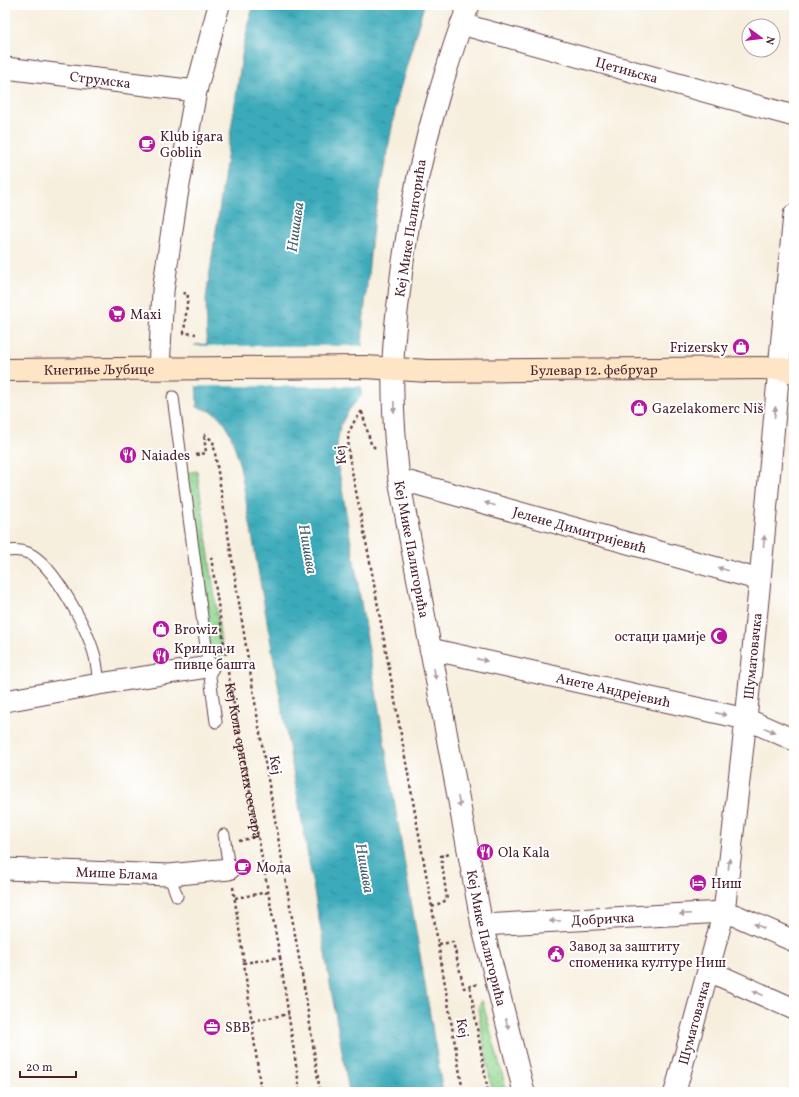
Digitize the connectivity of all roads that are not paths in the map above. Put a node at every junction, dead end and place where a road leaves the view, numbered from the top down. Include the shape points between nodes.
1 (219, 5) edge
2 (469, 5) edge
3 (460, 24) junction
4 (5, 68) edge
5 (196, 91) junction
6 (794, 116) edge
7 (794, 215) edge
8 (366, 367) joint
9 (392, 368) junction
10 (159, 369) junction
11 (5, 370) edge
12 (786, 370) edge
13 (173, 397) dead end
14 (399, 479) junction
15 (7, 551) dead end
16 (760, 580) junction
17 (430, 649) junction
18 (221, 667) junction
19 (99, 684) junction
20 (5, 701) edge
21 (746, 719) junction
22 (216, 722) dead end
23 (794, 740) edge
24 (224, 835) dead end
25 (5, 869) edge
26 (229, 869) joint
27 (169, 875) junction
28 (177, 896) dead end
29 (724, 912) junction
30 (482, 925) junction
31 (794, 941) edge
32 (709, 971) junction
33 (794, 1009) edge
34 (524, 1092) edge
35 (675, 1092) edge

1 - 5 street
2 - 3 street, Кеј Мике Палигорића
3 - 6 street, Цетињска
3 - 9 street, Кеј Мике Палигорића via 427,133 416,182 402,263
4 - 5 street, Струмска
5 - 10 street via 163,291
7 - 12 street, Шуматовачка
8 - 9 main road, Булевар 12. фебруар
8 - 10 main road, Кнегиње Љубице
9 - 12 main road, Булевар 12. фебруар via 433,371
9 -> 14 street, Кеј Мике Палигорића
10 - 11 main road, Кнегиње Љубице
16 -> 12 street, Шуматовачка
13 - 18 lane
16 -> 14 street, Јелене Димитријевић
14 - 17 street, Кеј Мике Палигорића
15 - 19 lane via 16,550 36,558 64,591 80,620 94,656
16 - 21 street, Шуматовачка
17 -> 21 street, Анете Андрејевић
17 -> 30 street, Кеј Мике Палигорића
18 - 19 street
18 - 22 lane
19 - 20 street
21 -> 23 street, Анете Андрејевић
29 -> 21 street, Шуматовачка
24 - 26 lane
25 - 27 street, Мише Блама
26 - 27 street, Мише Блама
27 - 28 lane
29 -> 30 street, Добричка
31 -> 29 street
29 - 32 street, Шуматовачка
30 -> 34 street, Кеј Мике Палигорића
33 -> 32 street
32 - 35 street, Шуматовачка

